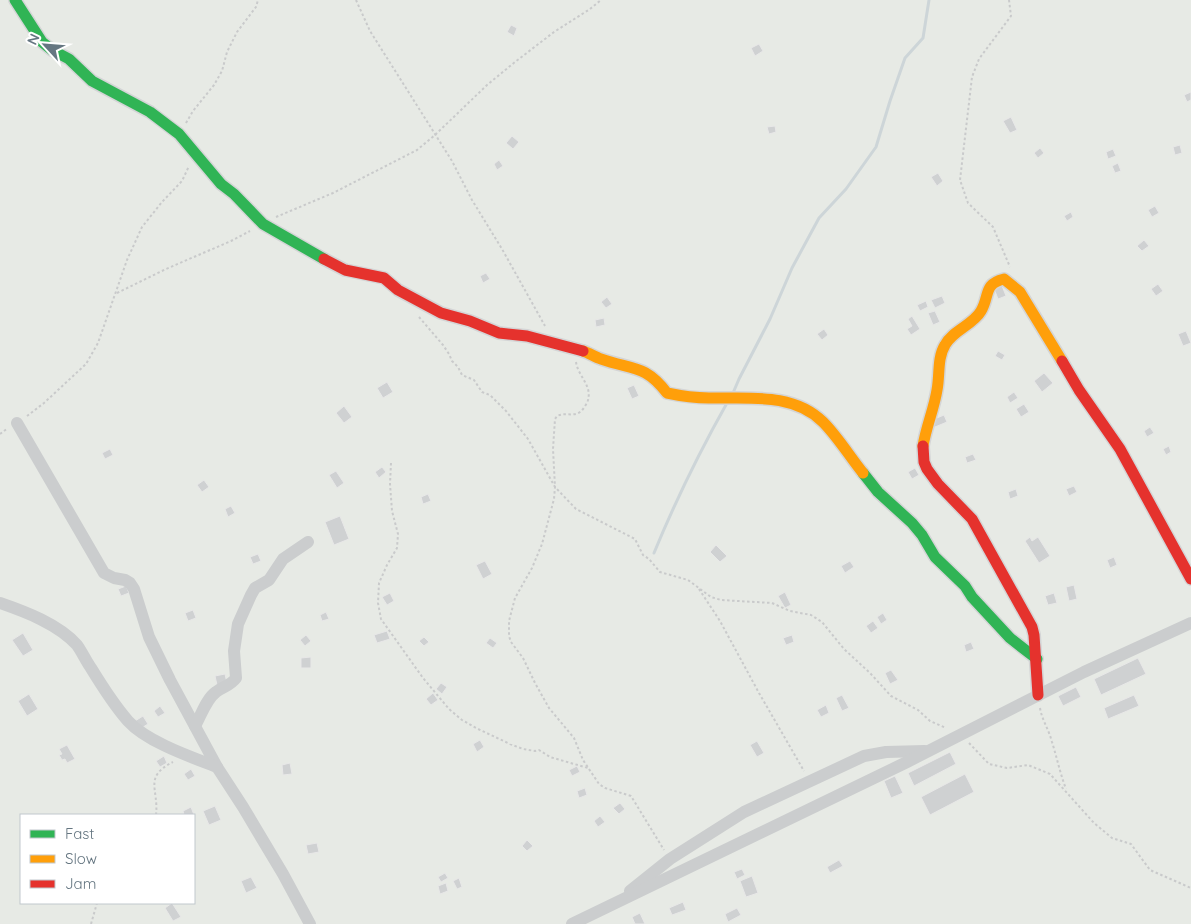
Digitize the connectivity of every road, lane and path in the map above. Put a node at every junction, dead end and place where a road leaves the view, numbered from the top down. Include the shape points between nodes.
1 (15, 0) edge
2 (258, 0) edge
3 (356, 0) edge
4 (602, 0) edge
5 (1009, 0) edge
6 (179, 134) junction
7 (435, 135) junction
8 (192, 151) junction
9 (263, 224) junction
10 (1010, 268) dead end
11 (117, 293) junction
12 (416, 312) dead end
13 (547, 329) dead end
14 (572, 348) junction
15 (17, 422) junction
16 (0, 434) edge
17 (391, 463) dead end
18 (556, 487) junction
19 (308, 542) dead end
20 (1191, 579) edge
21 (698, 588) junction
22 (0, 603) edge
23 (1191, 623) edge
24 (1036, 660) junction
25 (1038, 695) junction
26 (195, 726) junction
27 (961, 735) junction
28 (929, 751) junction
29 (174, 762) dead end
30 (216, 767) junction
31 (589, 769) junction
32 (811, 781) junction
33 (1067, 791) junction
34 (156, 814) edge
35 (670, 859) junction
36 (1191, 888) edge
37 (97, 904) edge
38 (612, 905) junction
39 (91, 924) edge
40 (310, 924) edge
41 (572, 924) edge

1 - 6 street via 42,42 69,59 92,81 150,112
2 - 6 path via 237,32 214,85
3 - 7 path via 370,31
4 - 7 path via 515,62
5 - 10 path via 1011,16 979,59 972,77 960,180 968,203 993,227
6 - 8 street
7 - 9 path via 396,161
7 - 13 path
8 - 9 street
8 - 11 path via 182,181 142,226
9 - 11 path
9 - 14 street via 332,264 353,273 384,278 398,290 441,313 499,333 527,336
11 - 15 path via 98,343 86,364 44,403
12 - 18 path via 462,375 474,380 482,392 490,395 506,411 528,439
14 - 18 path via 589,398 581,412 575,415 563,413 555,419
14 - 24 street via 646,372 667,394 774,399 792,403 819,418 878,492 912,523 935,557 1010,638
15 - 16 path
15 - 26 street via 104,573 130,583 134,589 149,637
17 - 31 path via 392,511 398,534 397,548 379,583 381,620 426,682 462,720 523,749 539,750
18 - 21 path via 576,509 635,539 643,555 660,572 682,577
18 - 31 path via 542,544 515,598 509,636 550,708 574,738
19 - 26 street via 283,559 269,580 255,588 238,624 234,651 236,678 212,696
20 - 24 street via 1120,449 1079,390 1020,292 1004,279 999,279 988,288 978,316 943,348 923,455 928,471 972,519 1032,627
21 - 27 path via 721,600 772,603 810,615 822,622 891,696 918,710 930,721
21 - 32 path
22 - 30 street via 60,630 77,646 105,690 138,730
23 - 25 street
24 - 25 street
25 - 27 street
25 - 33 path via 1041,716
26 - 30 street
27 - 28 street
27 - 33 path via 989,764 1007,768 1028,765 1050,774
28 - 32 street via 873,753
28 - 38 street
29 - 34 path via 156,774
30 - 40 street via 243,806
31 - 35 path via 602,787 632,796
32 - 35 street via 744,812
33 - 36 path via 1094,823 1112,838 1131,844 1150,870
35 - 38 street
37 - 39 path
38 - 41 street

